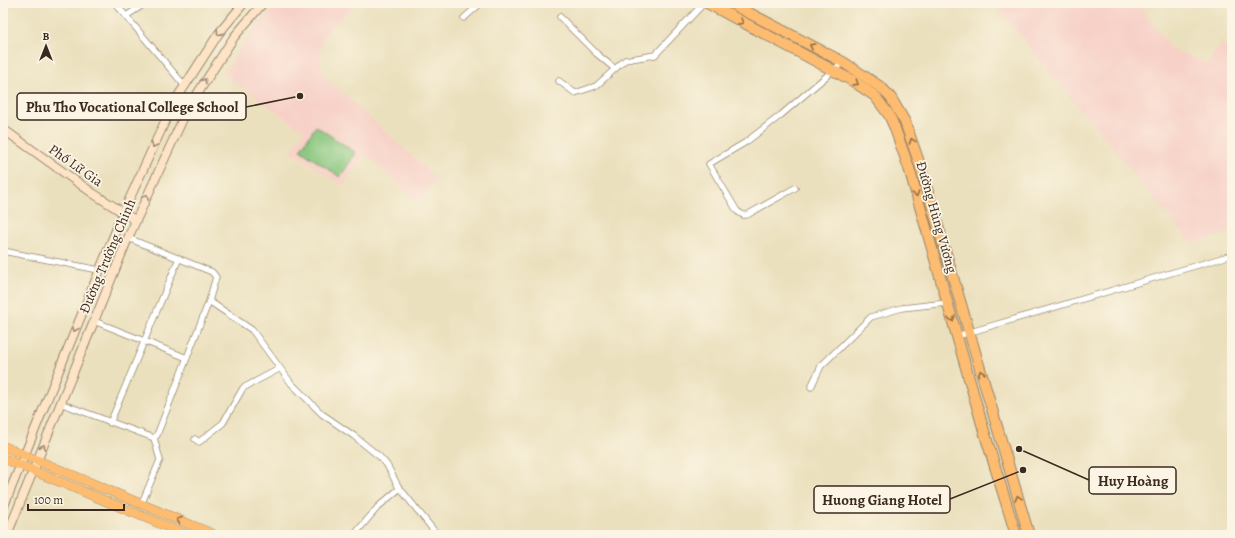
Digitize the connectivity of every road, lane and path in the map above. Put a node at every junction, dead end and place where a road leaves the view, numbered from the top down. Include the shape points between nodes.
1 (116, 3) edge
2 (146, 3) edge
3 (244, 3) edge
4 (263, 3) edge
5 (481, 3) edge
6 (704, 3) edge
7 (707, 3) edge
8 (730, 3) edge
9 (126, 16) junction
10 (560, 17) dead end
11 (464, 18) dead end
12 (843, 62) junction
13 (615, 69) junction
14 (833, 70) junction
15 (559, 81) dead end
16 (184, 85) junction
17 (173, 104) junction
18 (186, 110) junction
19 (3, 129) edge
20 (7, 135) edge
21 (795, 188) dead end
22 (123, 213) junction
23 (135, 220) junction
24 (128, 238) junction
25 (3, 251) edge
26 (1232, 255) edge
27 (179, 258) junction
28 (99, 270) junction
29 (209, 301) junction
30 (947, 303) junction
31 (94, 321) junction
32 (969, 332) junction
33 (957, 336) junction
34 (144, 340) junction
35 (187, 358) junction
36 (279, 368) junction
37 (811, 387) dead end
38 (60, 403) junction
39 (110, 423) junction
40 (154, 438) junction
41 (195, 439) dead end
42 (3, 446) edge
43 (24, 455) junction
44 (3, 458) edge
45 (37, 461) junction
46 (20, 466) junction
47 (33, 471) junction
48 (400, 488) junction
49 (141, 505) junction
50 (3, 508) edge
51 (7, 535) edge
52 (187, 535) edge
53 (216, 535) edge
54 (354, 535) edge
55 (439, 535) edge
56 (1016, 535) edge
57 (1029, 535) edge

1 - 9 street
2 - 9 street
3 -> 16 main road, Đường Trường Chinh
18 -> 4 main road, Đường Trường Chinh via 234,37
5 - 11 street
6 - 13 street via 655,55 625,60
7 -> 14 highway, Đường Hùng Vương
12 -> 8 highway, Đường Hùng Vương
9 - 16 street
10 - 13 street
12 - 14 street
32 -> 12 highway, Đường Hùng Vương via 905,122 882,88
13 - 15 street via 596,86 580,93 575,93
14 - 21 street via 746,142 709,164 737,211 742,215 747,215
14 -> 30 highway, Đường Hùng Vương via 875,96 889,115 909,168
16 - 17 main road, Đường Trường Chinh
17 - 18 main road
17 -> 22 main road, Đường Trường Chinh
23 -> 18 main road, Đường Trường Chinh
19 - 20 main road, Phố Lữ Gia
20 - 22 main road, Phố Lữ Gia
22 - 23 main road, Phố Lữ Gia
22 - 28 main road, Đường Trường Chinh
23 - 24 main road, Đường Trường Chinh
24 - 27 street
24 - 31 main road, Đường Trường Chinh
25 - 28 street
26 - 32 street
27 - 29 street via 215,274 216,281
27 - 34 street
28 -> 43 main road, Đường Trường Chinh
29 - 35 street
29 - 36 street via 252,330
30 -> 33 highway, Đường Hùng Vương
30 - 37 street via 902,308 871,317 821,366
31 - 34 street
31 - 38 main road, Đường Trường Chinh
32 - 33 street
57 -> 32 highway, Đường Hùng Vương
33 - 56 highway, Đường Hùng Vương
34 - 35 street
34 - 39 street
35 - 40 street
36 - 41 street via 243,388 223,423 200,442
36 - 48 street via 290,383 322,414 380,458
38 - 39 street
45 -> 38 main road, Đường Trường Chinh
39 - 40 street
40 - 49 street via 160,460
42 - 43 main road
43 - 45 main road
43 - 46 main road, Đường Trường Chinh
44 - 46 main road
45 - 47 main road, Đường Trường Chinh
45 - 49 main road
46 - 47 main road
46 - 50 main road, Đường Trường Chinh
47 - 51 main road, Đường Trường Chinh
47 - 52 main road
48 - 54 street via 378,507
48 - 55 street
53 -> 49 main road

